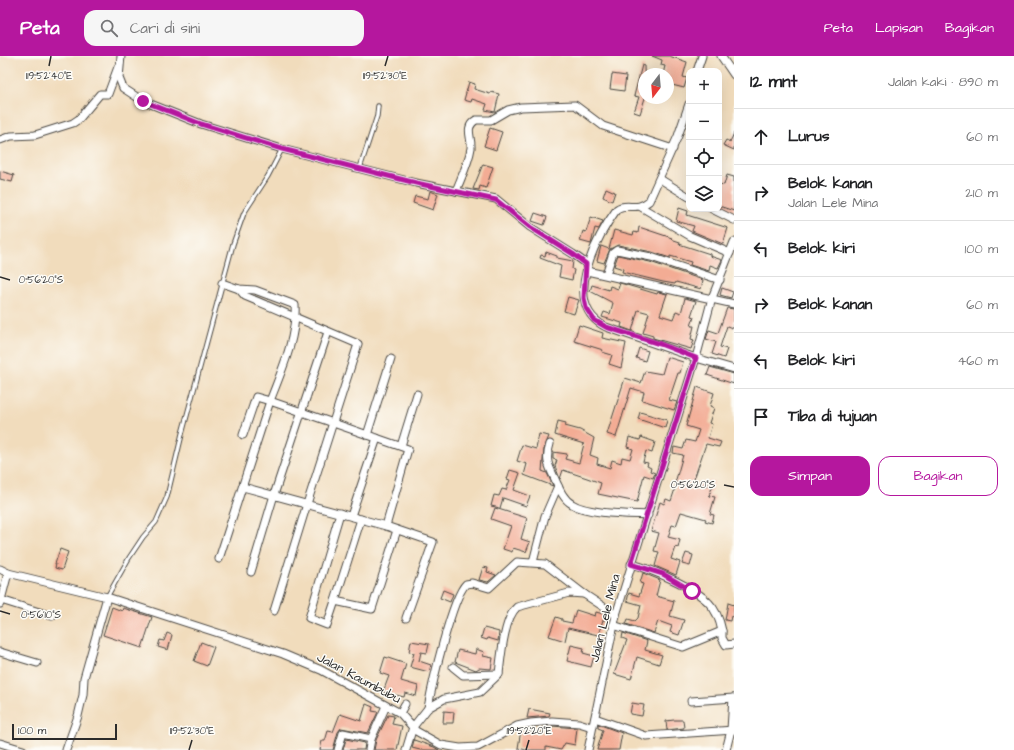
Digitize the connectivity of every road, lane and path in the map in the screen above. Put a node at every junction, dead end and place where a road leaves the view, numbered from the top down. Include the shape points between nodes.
1 (121, 56) edge
2 (702, 56) edge
3 (722, 56) edge
4 (119, 64) junction
5 (698, 68) edge
6 (734, 75) edge
7 (378, 106) dead end
8 (686, 112) edge
9 (0, 140) edge
10 (282, 149) junction
11 (673, 149) junction
12 (360, 169) junction
13 (660, 179) junction
14 (456, 191) junction
15 (686, 195) edge
16 (642, 207) junction
17 (718, 212) edge
18 (734, 220) edge
19 (734, 242) edge
20 (730, 253) junction
21 (587, 267) junction
22 (606, 274) junction
23 (720, 280) junction
24 (222, 283) junction
25 (239, 289) junction
26 (712, 298) junction
27 (734, 304) edge
28 (296, 318) junction
29 (328, 332) junction
30 (696, 358) junction
31 (391, 359) dead end
32 (734, 369) edge
33 (417, 394) dead end
34 (270, 402) junction
35 (302, 413) junction
36 (334, 423) junction
37 (243, 434) dead end
38 (367, 435) junction
39 (377, 438) junction
40 (550, 444) dead end
41 (400, 446) junction
42 (558, 486) junction
43 (243, 487) junction
44 (274, 495) junction
45 (307, 504) junction
46 (340, 514) junction
47 (648, 515) junction
48 (351, 516) junction
49 (362, 519) junction
50 (386, 526) junction
51 (397, 530) junction
52 (219, 559) dead end
53 (533, 562) junction
54 (631, 564) junction
55 (0, 569) edge
56 (251, 572) dead end
57 (8, 573) junction
58 (584, 594) junction
59 (106, 597) junction
60 (335, 601) junction
61 (0, 602) edge
62 (274, 611) dead end
63 (616, 614) junction
64 (52, 616) dead end
65 (406, 618) dead end
66 (613, 625) junction
67 (722, 631) junction
68 (734, 644) edge
69 (0, 652) edge
70 (37, 663) dead end
71 (452, 667) dead end
72 (499, 674) junction
73 (734, 698) edge
74 (691, 701) dead end
75 (404, 704) dead end
76 (386, 706) junction
77 (428, 708) junction
78 (400, 713) junction
79 (595, 718) junction
80 (413, 727) junction
81 (592, 727) junction
82 (733, 730) edge
83 (371, 739) junction
84 (0, 743) edge
85 (440, 747) edge
86 (471, 748) edge
87 (23, 750) edge
88 (66, 750) edge
89 (338, 750) edge
90 (369, 750) edge
91 (406, 750) edge
92 (588, 750) edge
93 (726, 750) edge

1 - 4 street
2 - 5 street
3 - 6 street
4 - 9 street via 108,94 100,94 73,123 35,135 10,136
4 - 10 street via 123,88 143,101 201,124
7 - 12 lane
8 - 11 street
10 - 12 street
10 - 24 lane via 244,213 232,244
11 - 13 street
11 - 14 street via 604,126 575,105 521,107 508,110 491,120 476,120 472,123 468,132 470,151
12 - 14 street
13 - 15 street
13 - 16 street via 649,201
14 - 21 street via 496,200 530,227 573,254
16 - 20 street via 690,236
16 - 21 street via 616,209
17 - 18 street
19 - 20 street, Jalan Lele Mina
20 - 23 street, Jalan Lele Mina
21 - 22 street
21 - 30 street via 584,298 586,308 594,320 606,327
22 - 23 street via 613,253 617,250 657,258
22 - 26 street
23 - 26 street, Jalan Lele Mina
24 - 25 street
24 - 59 lane via 167,497 156,522 143,537
25 - 28 street via 245,296
25 - 28 street via 255,290 295,305
26 - 27 street
26 - 30 street, Jalan Lele Mina
28 - 29 street
28 - 34 street
29 - 35 street
29 - 36 street via 358,344
30 - 32 street
30 - 47 street, Jalan Lele Mina
31 - 38 street
33 - 41 street
34 - 35 street
34 - 37 street via 256,398
34 - 43 street
35 - 36 street
35 - 44 street
36 - 38 street
36 - 45 street
38 - 39 street
39 - 41 street
39 - 48 street
40 - 42 street via 546,455 547,462
41 - 50 street via 408,449
42 - 47 street via 568,502 578,507
42 - 53 street via 545,516
43 - 44 street
43 - 52 street
44 - 45 street
44 - 56 street
45 - 46 street
45 - 62 street
46 - 48 street
46 - 60 street via 309,618 328,625
47 - 54 street, Jalan Lele Mina
48 - 49 street
49 - 50 street
49 - 60 street
50 - 51 street
51 - 60 street via 372,609
51 - 65 street via 433,542
53 - 58 street via 549,567
53 - 77 street via 512,564 492,588 472,583 462,588 439,661
54 - 63 street, Jalan Lele Mina
54 - 67 street via 663,574 710,603
55 - 57 street, Jalan Kaumbubu
57 - 59 street, Jalan Kaumbubu
57 - 61 street
58 - 63 street
58 - 72 street via 569,593 517,607 511,616
59 - 76 street, Jalan Kaumbubu via 283,654 321,670
59 - 88 street via 84,678 78,716
61 - 64 street
63 - 66 street, Jalan Lele Mina
66 - 67 street via 683,647
66 - 79 street, Jalan Lele Mina
67 - 68 street via 726,645
69 - 70 street
71 - 72 street via 463,675
72 - 77 street via 480,692 444,699
73 - 74 street
73 - 82 street
75 - 78 street
76 - 78 street, Jalan Kaumbubu
76 - 83 street
77 - 80 street
78 - 80 street, Jalan Kaumbubu
79 - 81 street, Jalan Lele Mina
79 - 82 street via 646,736
80 - 85 street, Jalan Kaumbubu
80 - 91 street
81 - 86 street, Jalan Kaumbubu via 552,721 531,723 517,726 478,747
81 - 92 street, Jalan Lele Mina
82 - 93 street
83 - 89 street via 343,733
83 - 90 street
84 - 87 street
85 - 86 street, Jalan Kaumbubu

